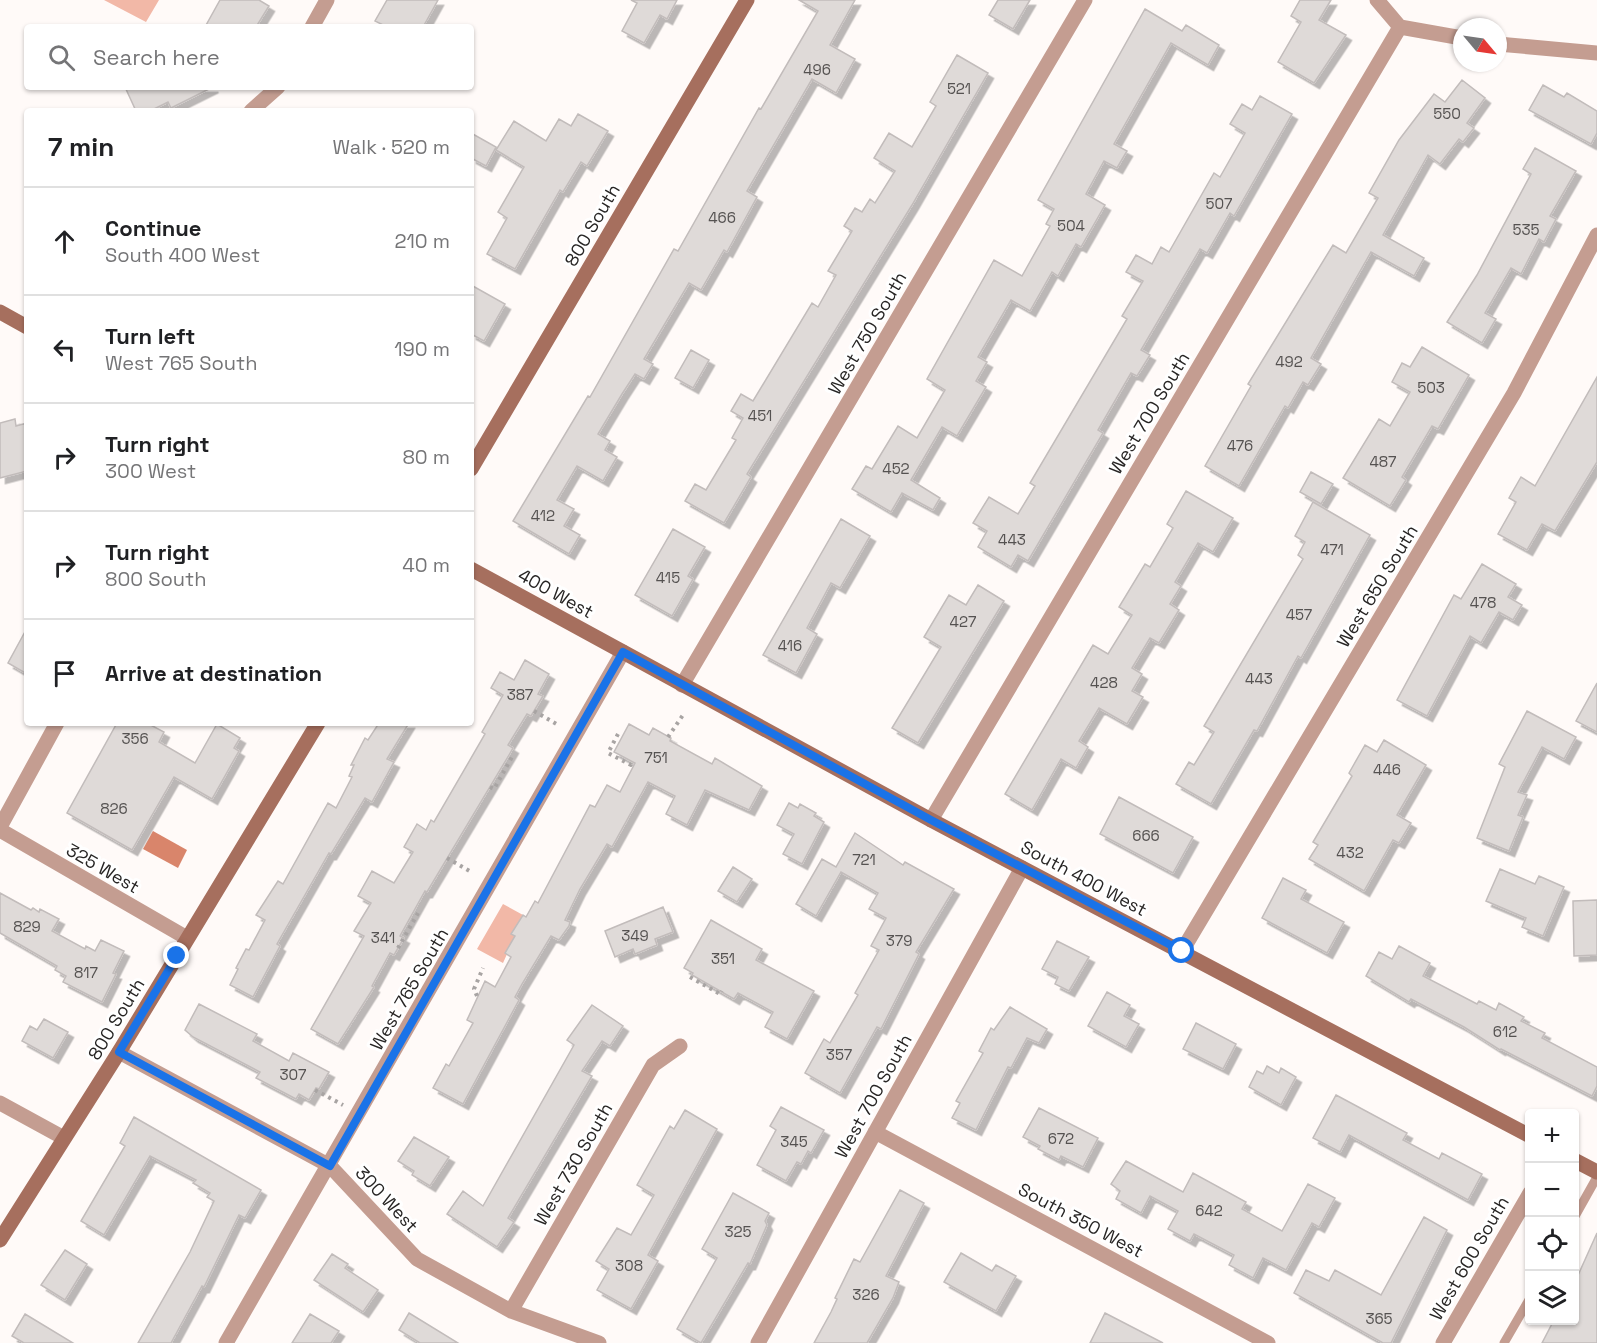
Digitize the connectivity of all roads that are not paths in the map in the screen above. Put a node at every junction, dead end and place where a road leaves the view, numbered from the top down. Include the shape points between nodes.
1 (327, 0) edge
2 (747, 0) edge
3 (1085, 0) edge
4 (1377, 0) edge
5 (314, 24) edge
6 (1400, 27) junction
7 (1453, 36) edge
8 (1507, 45) edge
9 (1597, 53) edge
10 (275, 90) edge
11 (254, 108) edge
12 (1597, 235) edge
13 (0, 312) edge
14 (24, 325) edge
15 (474, 464) edge
16 (474, 571) edge
17 (623, 652) junction
18 (682, 685) junction
19 (55, 726) edge
20 (316, 726) edge
21 (931, 820) junction
22 (0, 829) edge
23 (1022, 868) junction
24 (187, 938) junction
25 (1182, 951) junction
26 (680, 1046) dead end
27 (119, 1052) junction
28 (0, 1103) edge
29 (875, 1132) junction
30 (1525, 1133) edge
31 (64, 1138) junction
32 (1579, 1162) edge
33 (330, 1166) junction
34 (1597, 1172) edge
35 (1597, 1177) edge
36 (1525, 1202) edge
37 (1576, 1217) edge
38 (0, 1240) edge
39 (1525, 1307) edge
40 (510, 1311) junction
41 (226, 1343) edge
42 (600, 1343) edge
43 (758, 1343) edge
44 (1268, 1343) edge
45 (1443, 1343) edge
46 (1504, 1343) edge

1 - 5 street
2 - 15 main road, 800 South
3 - 18 street, West 750 South
4 - 6 street
6 - 7 street
6 - 21 street, West 700 South
8 - 9 street
10 - 11 street
12 - 25 street, West 650 South via 1514,393
13 - 14 main road
16 - 17 main road, 400 West
17 - 18 main road, South 400 West
17 - 33 street, West 765 South
18 - 21 main road, South 400 West
19 - 22 street
20 - 24 main road, 800 South
21 - 23 main road, South 400 West
22 - 24 street, 325 West
23 - 25 main road, South 400 West
23 - 29 street, West 700 South
24 - 27 main road, 800 South
25 - 30 main road, South 400 West
26 - 40 street, West 730 South via 653,1065
27 - 31 main road, 800 South
27 - 33 street, 300 West
28 - 31 street
29 - 43 street, West 700 South
29 - 44 street, South 350 West
31 - 38 main road, 800 South
32 - 34 main road
33 - 40 street, 300 West via 417,1259
33 - 41 street, West 765 South
35 - 37 lane
36 - 45 street, West 600 South
39 - 46 lane
40 - 42 street, 300 West

